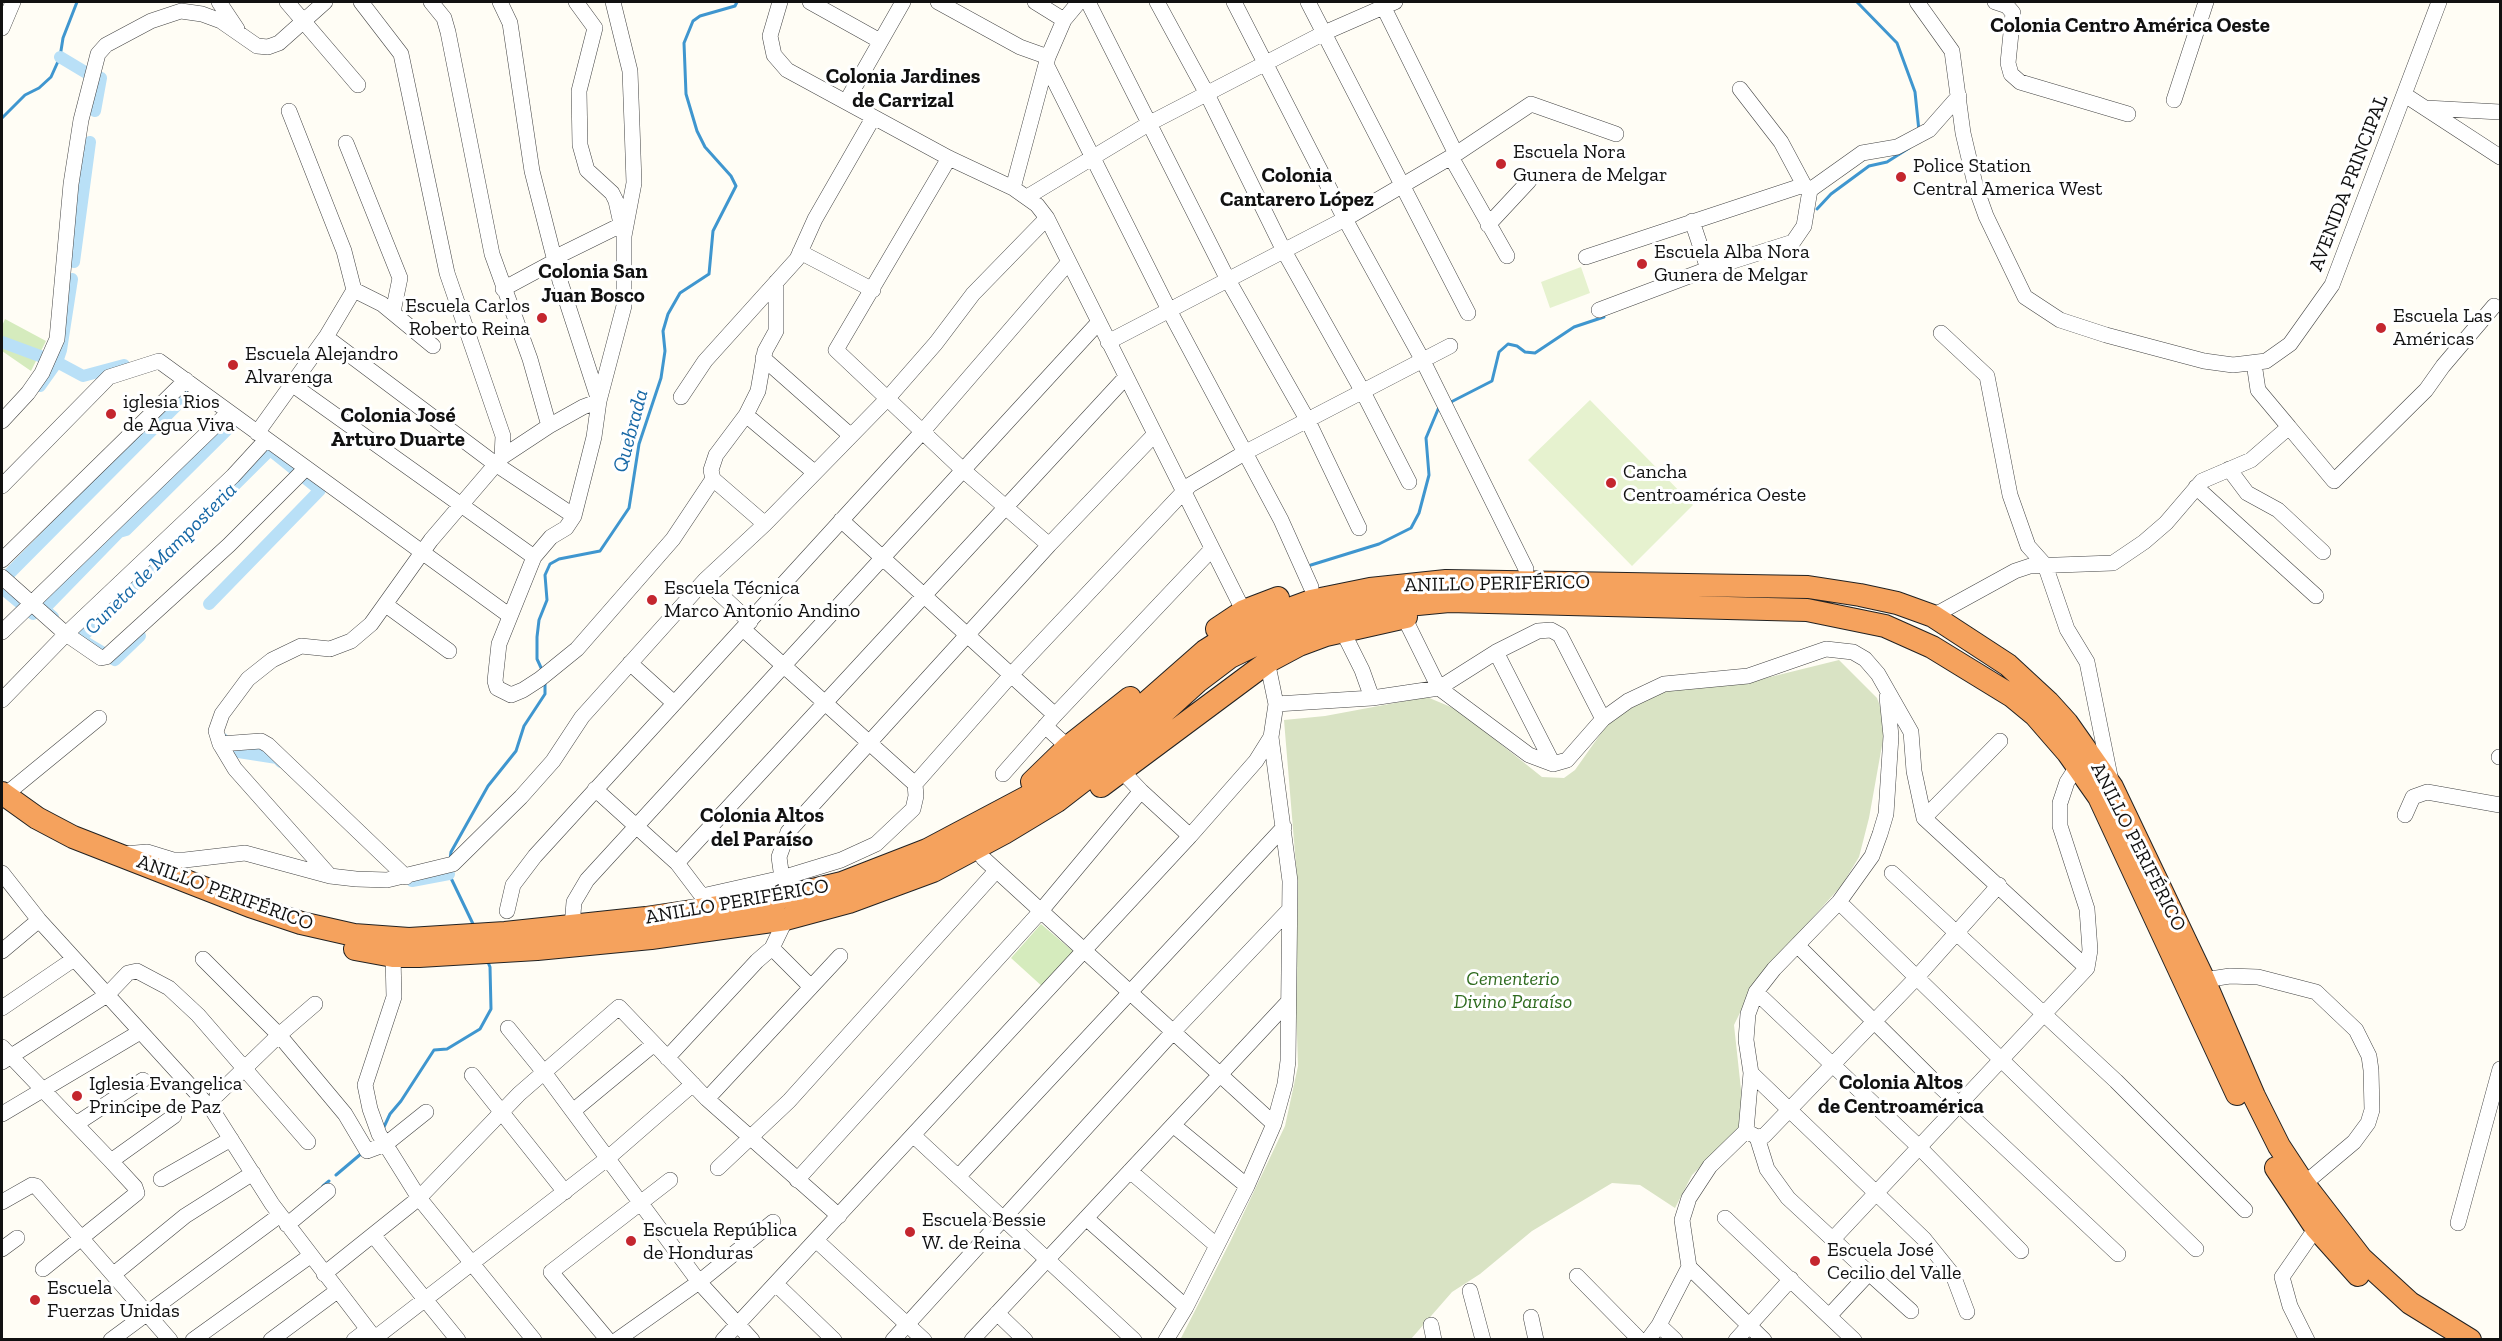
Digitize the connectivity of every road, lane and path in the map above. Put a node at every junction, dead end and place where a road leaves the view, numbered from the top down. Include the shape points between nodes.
1 (13, 2) edge
2 (219, 2) edge
3 (287, 2) edge
4 (325, 2) edge
5 (361, 2) edge
6 (431, 2) edge
7 (500, 2) edge
8 (576, 2) edge
9 (614, 2) edge
10 (780, 2) edge
11 (810, 2) edge
12 (903, 2) edge
13 (938, 2) edge
14 (1035, 2) edge
15 (1079, 2) edge
16 (1088, 2) edge
17 (1157, 2) edge
18 (1234, 2) edge
19 (1308, 2) edge
20 (1917, 2) edge
21 (1995, 2) edge
22 (2206, 2) edge
23 (2439, 2) edge
24 (1386, 3) edge
25 (2015, 7) edge
26 (304, 20) junction
27 (1064, 20) junction
28 (2, 28) edge
29 (238, 31) junction
30 (1324, 33) junction
31 (880, 41) junction
32 (1047, 61) junction
33 (1266, 64) junction
34 (358, 85) dead end
35 (1740, 89) dead end
36 (1207, 94) junction
37 (2405, 95) junction
38 (1959, 96) junction
39 (2174, 100) dead end
40 (846, 102) junction
41 (2424, 108) junction
42 (290, 111) dead end
43 (2500, 112) edge
44 (2128, 114) dead end
45 (873, 118) junction
46 (1150, 123) junction
47 (1616, 135) dead end
48 (346, 143) dead end
49 (1454, 155) junction
50 (1092, 156) junction
51 (2500, 157) edge
52 (949, 158) junction
53 (1529, 181) dead end
54 (1404, 185) junction
55 (1807, 187) junction
56 (1013, 188) junction
57 (1027, 197) junction
58 (1047, 218) junction
59 (1345, 219) junction
60 (1692, 221) junction
61 (1488, 225) junction
62 (622, 230) junction
63 (1284, 251) junction
64 (800, 252) junction
65 (1507, 256) dead end
66 (1586, 257) dead end
67 (554, 259) junction
68 (1068, 263) junction
69 (1708, 269) junction
70 (1228, 280) junction
71 (776, 282) junction
72 (503, 289) junction
73 (354, 290) junction
74 (873, 290) junction
75 (2494, 306) dead end
76 (1169, 310) junction
77 (1599, 310) dead end
78 (393, 312) junction
79 (1468, 313) dead end
80 (1098, 323) junction
81 (1941, 333) dead end
82 (326, 337) junction
83 (1108, 342) junction
84 (433, 346) dead end
85 (1450, 346) dead end
86 (763, 358) junction
87 (1422, 359) junction
88 (2253, 363) junction
89 (1125, 378) junction
90 (186, 380) junction
91 (293, 384) junction
92 (1363, 392) junction
93 (681, 397) dead end
94 (887, 399) junction
95 (599, 401) junction
96 (746, 415) junction
97 (225, 416) junction
98 (2, 421) edge
99 (1308, 421) junction
100 (549, 426) junction
101 (2289, 427) junction
102 (923, 431) junction
103 (850, 435) junction
104 (1154, 435) junction
105 (261, 441) junction
106 (1246, 452) junction
107 (497, 461) junction
108 (2229, 469) junction
109 (963, 470) junction
110 (814, 472) junction
111 (301, 473) junction
112 (713, 479) junction
113 (1408, 482) dead end
114 (2, 486) edge
115 (2196, 487) junction
116 (1183, 493) junction
117 (456, 503) junction
118 (1005, 507) junction
119 (574, 516) junction
120 (841, 520) junction
121 (765, 524) junction
122 (1359, 528) dead end
123 (1049, 545) junction
124 (1212, 549) junction
125 (2323, 552) dead end
126 (422, 553) junction
127 (534, 556) junction
128 (882, 559) junction
129 (2, 560) edge
130 (2045, 565) junction
131 (1526, 569) junction
132 (2, 577) edge
133 (705, 580) junction
134 (1613, 583) junction
135 (1311, 587) junction
136 (2316, 596) dead end
137 (923, 597) junction
138 (386, 605) junction
139 (1620, 605) junction
140 (26, 607) junction
141 (1244, 612) junction
142 (510, 616) junction
143 (1933, 616) junction
144 (1404, 617) junction
145 (747, 626) junction
146 (2, 632) edge
147 (1343, 632) junction
148 (967, 635) junction
149 (62, 637) junction
150 (449, 651) dead end
151 (1496, 652) junction
152 (1265, 655) junction
153 (630, 663) junction
154 (785, 665) junction
155 (1011, 675) junction
156 (1439, 688) junction
157 (1886, 689) junction
158 (1372, 698) junction
159 (2, 700) edge
160 (674, 703) junction
161 (826, 704) junction
162 (1276, 704) junction
163 (99, 718) dead end
164 (1603, 719) junction
165 (1050, 720) junction
166 (1271, 737) junction
167 (2000, 741) dead end
168 (225, 743) junction
169 (870, 744) junction
170 (1068, 747) junction
171 (1553, 764) junction
172 (2078, 765) junction
173 (1122, 771) junction
174 (1003, 774) dead end
175 (915, 784) junction
176 (2112, 787) junction
177 (596, 789) junction
178 (1141, 790) junction
179 (2, 798) edge
180 (2500, 805) edge
181 (998, 814) junction
182 (2405, 815) dead end
183 (1924, 818) junction
184 (636, 827) junction
185 (1284, 828) junction
186 (1190, 836) junction
187 (884, 840) junction
188 (119, 854) junction
189 (913, 856) junction
190 (678, 863) junction
191 (989, 865) junction
192 (933, 871) junction
193 (2, 873) edge
194 (1892, 873) dead end
195 (330, 876) junction
196 (406, 877) junction
197 (782, 878) junction
198 (1999, 885) junction
199 (1839, 902) junction
200 (1289, 910) junction
201 (507, 911) dead end
202 (1040, 912) junction
203 (786, 919) junction
204 (39, 920) junction
205 (572, 926) junction
206 (1957, 932) junction
207 (1798, 946) junction
208 (772, 948) junction
209 (2, 951) edge
210 (1084, 952) junction
211 (393, 956) junction
212 (840, 956) dead end
213 (74, 959) junction
214 (203, 959) dead end
215 (2087, 968) junction
216 (1918, 976) junction
217 (2204, 980) junction
218 (811, 987) junction
219 (1131, 992) junction
220 (1756, 992) junction
221 (107, 995) junction
222 (1288, 1002) junction
223 (315, 1004) dead end
224 (2, 1008) edge
225 (2043, 1015) junction
226 (1872, 1021) junction
227 (508, 1028) dead end
228 (140, 1032) junction
229 (1172, 1033) junction
230 (279, 1035) junction
231 (654, 1044) junction
232 (5, 1055) edge
233 (667, 1058) junction
234 (2002, 1059) junction
235 (1831, 1064) junction
236 (245, 1068) junction
237 (2500, 1069) edge
238 (543, 1071) junction
239 (1750, 1073) junction
240 (472, 1075) dead end
241 (1220, 1075) junction
242 (143, 1080) dead end
243 (693, 1084) junction
244 (44, 1089) junction
245 (218, 1095) dead end
246 (707, 1099) junction
247 (1959, 1102) junction
248 (1790, 1110) junction
249 (573, 1111) junction
250 (426, 1112) dead end
251 (501, 1113) junction
252 (2, 1114) edge
253 (174, 1116) dead end
254 (76, 1124) junction
255 (1274, 1124) junction
256 (1173, 1125) junction
257 (1751, 1134) junction
258 (914, 1136) junction
259 (748, 1137) junction
260 (231, 1139) junction
261 (308, 1142) dead end
262 (386, 1144) junction
263 (1919, 1147) junction
264 (608, 1158) junction
265 (111, 1161) junction
266 (718, 1168) dead end
267 (1130, 1171) junction
268 (253, 1173) junction
269 (958, 1177) junction
270 (161, 1179) dead end
271 (670, 1180) dead end
272 (797, 1180) junction
273 (2304, 1184) junction
274 (1246, 1186) junction
275 (328, 1191) dead end
276 (565, 1191) junction
277 (1877, 1194) junction
278 (419, 1198) junction
279 (2, 1202) edge
280 (641, 1202) junction
281 (2245, 1210) dead end
282 (839, 1216) junction
283 (1003, 1218) junction
284 (1086, 1218) junction
285 (1725, 1218) dead end
286 (283, 1220) junction
287 (773, 1222) dead end
288 (2458, 1223) dead end
289 (2316, 1228) junction
290 (373, 1235) junction
291 (17, 1238) dead end
292 (82, 1239) junction
293 (1833, 1239) junction
294 (817, 1241) junction
295 (1216, 1245) junction
296 (2, 1249) edge
297 (2196, 1249) dead end
298 (2021, 1251) dead end
299 (2118, 1254) dead end
300 (310, 1256) junction
301 (1047, 1259) junction
302 (473, 1265) junction
303 (1689, 1267) junction
304 (43, 1269) dead end
305 (1869, 1273) junction
306 (114, 1274) junction
307 (324, 1274) junction
308 (1577, 1276) dead end
309 (1791, 1279) junction
310 (699, 1282) junction
311 (776, 1284) junction
312 (338, 1291) junction
313 (1470, 1291) dead end
314 (428, 1300) junction
315 (1186, 1307) junction
316 (1911, 1311) dead end
317 (148, 1312) junction
318 (997, 1312) junction
319 (1967, 1312) dead end
320 (1830, 1315) junction
321 (1531, 1317) dead end
322 (907, 1323) junction
323 (1750, 1324) junction
324 (737, 1325) junction
325 (1659, 1325) junction
326 (373, 1336) edge
327 (111, 1340) edge
328 (170, 1340) edge
329 (193, 1340) edge
330 (271, 1340) edge
331 (354, 1340) edge
332 (459, 1340) edge
333 (534, 1340) edge
334 (608, 1340) edge
335 (617, 1340) edge
336 (723, 1340) edge
337 (752, 1340) edge
338 (834, 1340) edge
339 (893, 1340) edge
340 (924, 1340) edge
341 (972, 1340) edge
342 (1025, 1340) edge
343 (1134, 1340) edge
344 (1166, 1340) edge
345 (1483, 1340) edge
346 (1536, 1340) edge
347 (1640, 1340) edge
348 (1648, 1340) edge
349 (1675, 1340) edge
350 (1736, 1340) edge
351 (1764, 1340) edge
352 (1854, 1340) edge
353 (2307, 1340) edge
354 (2442, 1340) edge
355 (2470, 1340) edge

1 - 28 street
2 - 29 street
3 - 26 street
4 - 26 street
5 - 107 street via 401,54 447,273 503,436
6 - 72 street via 444,18 448,32 492,254
7 - 67 street via 510,23 532,171
8 - 62 street via 595,28 577,111 583,159 589,173 612,193
9 - 62 street via 630,70 634,183
10 - 40 street via 770,36 774,55 787,70
11 - 31 street
12 - 31 street
13 - 32 street
14 - 27 street
15 - 27 street
16 - 46 street
17 - 36 street
18 - 33 street
19 - 30 street
20 - 38 street, AVENIDA PRINCIPAL via 1952,51
21 - 25 street
22 - 39 street
23 - 37 street, AVENIDA PRINCIPAL
24 - 30 street
24 - 49 street
25 - 44 street via 2008,63 2011,74 2020,82
26 - 29 street via 279,43 268,47 257,46
26 - 34 street
27 - 32 street
29 - 98 street via 202,14 181,10 151,21 106,45 98,54 81,120 71,184 57,339 38,380
30 - 33 street
30 - 54 street
31 - 40 street
32 - 50 street
32 - 56 street
33 - 36 street
33 - 59 street
35 - 55 street via 1781,142
36 - 46 street
36 - 63 street
37 - 41 street
37 - 88 street, AVENIDA PRINCIPAL via 2332,285 2290,344 2266,361
38 - 55 street via 1929,130 1896,147 1862,153
38 - 88 street, AVENIDA PRINCIPAL via 1976,188 2025,297 2060,320 2106,335 2204,361
40 - 45 street
41 - 43 street
41 - 51 street
42 - 73 street via 344,251
45 - 52 street
45 - 64 street
46 - 50 street
46 - 70 street
47 - 49 street via 1531,105
48 - 78 street via 400,278
49 - 54 street
49 - 61 street
50 - 57 street
50 - 76 street
52 - 56 street
52 - 74 street
53 - 61 street
54 - 59 street
54 - 79 street
55 - 60 street
55 - 69 street via 1804,226 1793,242
56 - 57 street
57 - 58 street
58 - 68 street
58 - 94 street via 973,294 936,344
59 - 63 street
59 - 87 street
60 - 66 street
60 - 69 street
61 - 65 street
62 - 67 street
62 - 95 street via 624,306
63 - 70 street
63 - 92 street
64 - 71 street
64 - 74 street
67 - 72 street
67 - 95 street
68 - 80 street
68 - 102 street
69 - 77 street
70 - 76 street
70 - 99 street
71 - 86 street via 776,331
71 - 93 street via 705,361
72 - 100 street via 530,359
73 - 78 street
73 - 82 street
74 - 94 street via 836,350
75 - 101 street via 2426,390 2334,482
76 - 83 street
76 - 106 street
78 - 84 street
80 - 83 street
80 - 109 street
81 - 130 street via 1987,376 2010,495 2028,546
82 - 91 street
82 - 107 street
83 - 89 street
85 - 87 street
86 - 96 street via 758,391
86 - 103 street
87 - 92 street
87 - 131 street
88 - 101 street via 2258,390
89 - 104 street
89 - 118 street
90 - 97 street
90 - 114 street via 159,361 109,377
90 - 129 street
91 - 105 street
91 - 117 street
92 - 99 street
92 - 113 street
94 - 102 street
94 - 103 street
95 - 100 street
95 - 119 street
96 - 110 street
96 - 112 street via 716,455
97 - 105 street
97 - 140 street
99 - 106 street
99 - 122 street
100 - 107 street
101 - 108 street via 2251,460
102 - 109 street
102 - 120 street
103 - 110 street
104 - 116 street
104 - 123 street
105 - 111 street
105 - 149 street via 233,476
106 - 116 street via 1198,478
106 - 135 street
107 - 117 street
107 - 119 street
108 - 115 street
108 - 125 street via 2247,493 2278,510
109 - 118 street
109 - 128 street
110 - 121 street
111 - 126 street
111 - 149 street via 108,655 101,658
112 - 121 street
112 - 142 street via 673,539 577,649 540,680 511,695 497,688 495,681 499,644
115 - 130 street via 2166,523 2112,563
115 - 136 street
116 - 124 street
116 - 155 street
117 - 126 street
117 - 127 street
118 - 123 street
118 - 137 street
119 - 127 street
120 - 128 street
120 - 145 street
121 - 133 street
123 - 148 street
124 - 141 street
124 - 165 street
126 - 138 street
126 - 142 street
127 - 142 street
128 - 137 street
128 - 154 street
130 - 143 street via 2015,571
130 - 176 street via 2067,629 2087,662
131 - 134 highway via 1573,571
131 - 135 highway via 1421,570
132 - 140 street
133 - 145 street
133 - 153 street
134 - 143 highway, ANILLO PERIFÉRICO via 1808,587 1897,603
134 - 181 highway, ANILLO PERIFÉRICO via 1446,580 1311,601 1273,615 1205,651 1089,753 1044,788
135 - 141 highway
137 - 148 street
137 - 161 street
138 - 150 street
138 - 168 street via 351,641 330,649 308,647 272,660 248,679 222,714 216,731
139 - 144 highway via 1566,614 1425,613
139 - 172 highway, ANILLO PERIFÉRICO via 1807,610 1885,626 1932,647 2012,696 2035,715
139 - 192 highway, ANILLO PERIFÉRICO via 1407,603 1292,627 1230,657 1057,801
140 - 146 street
140 - 149 street
141 - 170 highway
143 - 176 highway, ANILLO PERIFÉRICO via 2008,665 2048,702 2089,751
144 - 147 highway
144 - 156 street
145 - 154 street
145 - 160 street
147 - 152 highway
147 - 158 street
148 - 155 street
148 - 169 street
149 - 159 street
151 - 156 street
151 - 164 street via 1538,631 1551,630 1560,635
151 - 171 street
152 - 162 street
152 - 173 highway
153 - 160 street
153 - 196 street via 582,717 553,761 461,858 443,868
154 - 161 street
154 - 184 street
155 - 165 street
155 - 175 street
156 - 158 street
156 - 171 street via 1529,755
157 - 164 street via 1865,659 1853,652 1826,649 1748,676 1664,684 1628,701
157 - 183 street via 1911,732
157 - 199 street via 1891,735 1886,814 1872,855
158 - 162 street
160 - 177 street
161 - 169 street
161 - 190 street
162 - 166 street
163 - 179 street
164 - 171 street via 1567,760
165 - 170 street
165 - 174 street
166 - 185 street
166 - 186 street via 1256,761
167 - 183 street
168 - 195 street via 235,769
168 - 196 street via 261,741 268,745
169 - 175 street
169 - 197 street via 788,832 779,856
170 - 181 highway
172 - 215 street via 2060,803 2060,826 2087,909
172 - 289 highway, ANILLO PERIFÉRICO via 2099,797 2267,1155
173 - 178 street
173 - 191 highway
175 - 187 street via 913,809
176 - 217 highway, ANILLO PERIFÉRICO
177 - 184 street
177 - 201 street via 513,885
178 - 186 street
178 - 202 street
179 - 188 highway, ANILLO PERIFÉRICO via 64,832
179 - 211 highway, ANILLO PERIFÉRICO via 35,831 68,847 234,912 341,947
180 - 182 street via 2427,792 2413,797
181 - 189 highway, ANILLO PERIFÉRICO
183 - 198 street
184 - 190 street
184 - 205 street via 578,893
185 - 200 street
185 - 219 street
186 - 210 street
187 - 189 street via 890,849
187 - 197 street via 841,860
188 - 195 street via 147,852 184,860 245,853
188 - 205 highway, ANILLO PERIFÉRICO via 250,906 354,935 409,939
189 - 205 highway, ANILLO PERIFÉRICO via 842,883 779,898
190 - 197 street via 702,896
191 - 192 highway
191 - 202 street
191 - 259 street via 789,1101
192 - 203 highway, ANILLO PERIFÉRICO via 849,902
193 - 204 street
194 - 206 street
195 - 196 street via 387,880
198 - 206 street
198 - 215 street
199 - 207 street
199 - 216 street
200 - 222 street
200 - 229 street
202 - 210 street
202 - 272 street
203 - 208 street
203 - 211 highway, ANILLO PERIFÉRICO via 560,947
204 - 209 street
204 - 213 street
206 - 216 street
206 - 225 street
207 - 220 street
207 - 226 street
208 - 218 street
208 - 233 street
210 - 219 street
210 - 258 street
211 - 262 street via 394,997 365,1085 370,1109
212 - 218 street
213 - 221 street
213 - 224 street
214 - 230 street
215 - 225 street
216 - 226 street
216 - 234 street
217 - 273 highway, ANILLO PERIFÉRICO via 2254,1096
217 - 273 street via 2258,977 2316,992 2356,1030 2371,1070 2372,1110 2368,1124 2354,1142
218 - 246 street
219 - 229 street
219 - 269 street
220 - 235 street
220 - 239 street via 1748,1014 1746,1040
221 - 228 street
221 - 232 street
221 - 236 street via 128,973 137,971 150,976 182,999
222 - 241 street
222 - 255 street via 1288,1061
223 - 230 street
225 - 234 street
225 - 281 street
226 - 235 street
226 - 247 street
227 - 238 street
228 - 244 street
228 - 260 street via 213,1111
229 - 241 street
229 - 283 street
230 - 236 street
230 - 262 street via 345,1114 368,1151
231 - 233 street
231 - 238 street via 619,1007
231 - 249 street
232 - 244 street
233 - 243 street
234 - 247 street
234 - 297 street
235 - 248 street
235 - 263 street
236 - 245 street
236 - 261 street
237 - 288 street
238 - 249 street
238 - 251 street
239 - 248 street
239 - 257 street
240 - 251 street
241 - 255 street
241 - 256 street
242 - 254 street
243 - 246 street
243 - 264 street
244 - 252 street
244 - 254 street
246 - 259 street
247 - 263 street
247 - 299 street
248 - 257 street via 1764,1136
248 - 277 street
249 - 264 street
250 - 262 street
251 - 276 street
251 - 278 street
253 - 265 street
254 - 265 street
255 - 274 street
256 - 267 street
256 - 274 street
257 - 293 street via 1767,1169 1788,1198
257 - 303 street via 1710,1166 1689,1198 1682,1220
258 - 269 street
258 - 282 street
259 - 266 street
259 - 272 street
260 - 268 street
260 - 270 street
262 - 278 street
263 - 277 street
263 - 298 street
264 - 276 street
264 - 280 street
265 - 292 street via 137,1193
267 - 284 street
267 - 295 street
268 - 286 street
268 - 306 street via 185,1216
269 - 283 street
271 - 280 street
272 - 282 street
273 - 355 highway, ANILLO PERIFÉRICO via 2361,1258 2410,1303
274 - 295 street
275 - 286 street
276 - 302 street
277 - 293 street
277 - 319 street via 1924,1239 1953,1275
278 - 290 street
278 - 302 street
279 - 292 street via 36,1186
280 - 310 street
280 - 334 street via 551,1272
282 - 294 street
283 - 301 street
283 - 322 street
284 - 301 street
284 - 315 street
285 - 309 street
286 - 300 street
286 - 317 street
287 - 310 street
289 - 353 street via 2282,1277 2290,1306
289 - 354 highway, ANILLO PERIFÉRICO via 2350,1268 2404,1317
290 - 307 street
290 - 314 street
291 - 296 street
292 - 304 street
292 - 306 street
293 - 305 street
294 - 311 street
294 - 322 street
295 - 315 street
300 - 307 street
300 - 329 street
301 - 318 street
301 - 343 street
302 - 314 street
302 - 333 street
303 - 323 street
303 - 325 street
305 - 316 street
305 - 320 street
306 - 317 street
307 - 312 street
308 - 347 street
309 - 320 street
309 - 323 street
310 - 324 street
310 - 335 street
311 - 324 street
311 - 338 street
312 - 326 street
312 - 330 street
313 - 345 street
314 - 326 street
314 - 332 street
315 - 344 street
317 - 327 street
317 - 328 street
318 - 341 street
318 - 342 street
320 - 352 street
321 - 346 street
322 - 339 street
322 - 340 street
323 - 350 street
323 - 351 street
324 - 336 street
324 - 337 street
325 - 348 street
325 - 349 street
326 - 331 street

